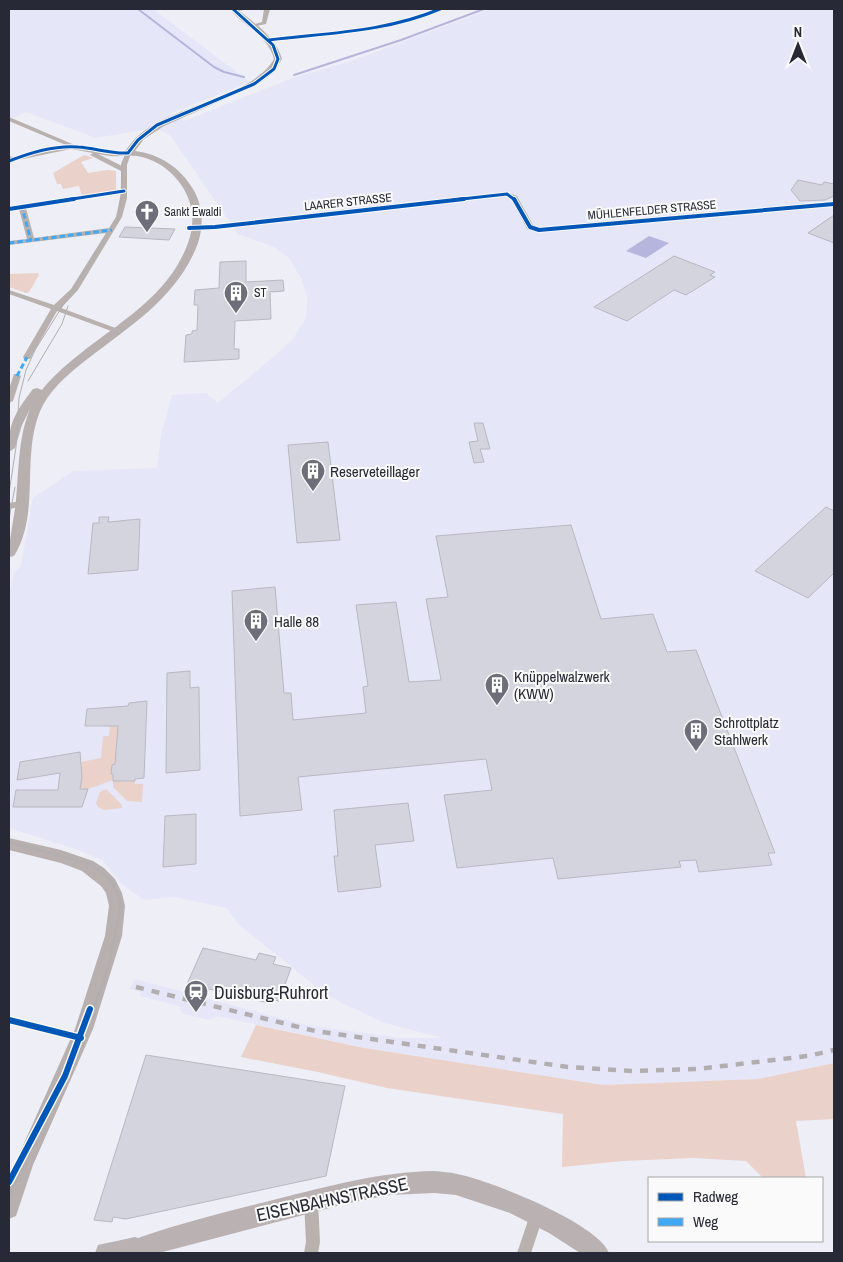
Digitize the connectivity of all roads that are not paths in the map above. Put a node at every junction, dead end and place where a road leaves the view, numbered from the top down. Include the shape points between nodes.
1 (233, 9) edge
2 (245, 9) edge
3 (267, 9) edge
4 (440, 9) edge
5 (253, 26) junction
6 (269, 40) junction
7 (10, 121) edge
8 (75, 146) junction
9 (89, 149) junction
10 (128, 153) junction
11 (10, 160) edge
12 (123, 170) junction
13 (124, 191) junction
14 (510, 195) joint
15 (834, 204) edge
16 (22, 207) junction
17 (9, 209) edge
18 (193, 228) junction
19 (112, 230) junction
20 (31, 241) junction
21 (9, 243) edge
22 (9, 292) edge
23 (55, 308) junction
24 (113, 329) junction
25 (27, 357) dead end
26 (14, 379) edge
27 (9, 401) edge
28 (9, 440) edge
29 (18, 501) edge
30 (9, 553) edge
31 (9, 844) edge
32 (37, 1132) junction
33 (9, 1182) edge
34 (311, 1201) junction
35 (9, 1210) edge
36 (537, 1213) junction
37 (136, 1250) edge
38 (106, 1253) edge
39 (311, 1253) edge
40 (524, 1253) edge
41 (598, 1253) edge

1 - 2 street
1 - 5 main road
3 - 5 street via 264,23
4 - 6 street via 422,18 382,26
5 - 6 main road
6 - 10 main road via 278,60 267,76 157,125
7 - 8 street
8 - 9 street
8 - 11 street
9 - 10 street
9 - 12 street via 89,153
10 - 12 street
10 - 18 main road via 153,158 179,176 196,205
12 - 13 street
13 - 16 street
13 - 19 street via 122,207
14 - 15 street, MÜHLENFELDER STRASSE via 530,227 539,230
14 - 18 street, LAARER STRASSE
16 - 17 street
16 - 20 street
18 - 24 main road via 168,276
19 - 20 street
19 - 23 street via 74,290
20 - 21 street
22 - 23 street
23 - 24 street
23 - 25 street
24 - 28 main road via 72,355 43,383 27,404
24 - 29 main road via 57,379 40,400 30,422
26 - 27 street
29 - 30 main road via 14,544
31 - 32 main road via 86,866 108,882 117,903 114,931 81,1038
32 - 33 main road
32 - 35 main road
34 - 36 main road, EISENBAHNSTRASSE via 419,1181 457,1184
34 - 37 main road, EISENBAHNSTRASSE
34 - 39 street
36 - 40 street
36 - 41 main road, EISENBAHNSTRASSE via 571,1232
37 - 38 main road, EISENBAHNSTRASSE

